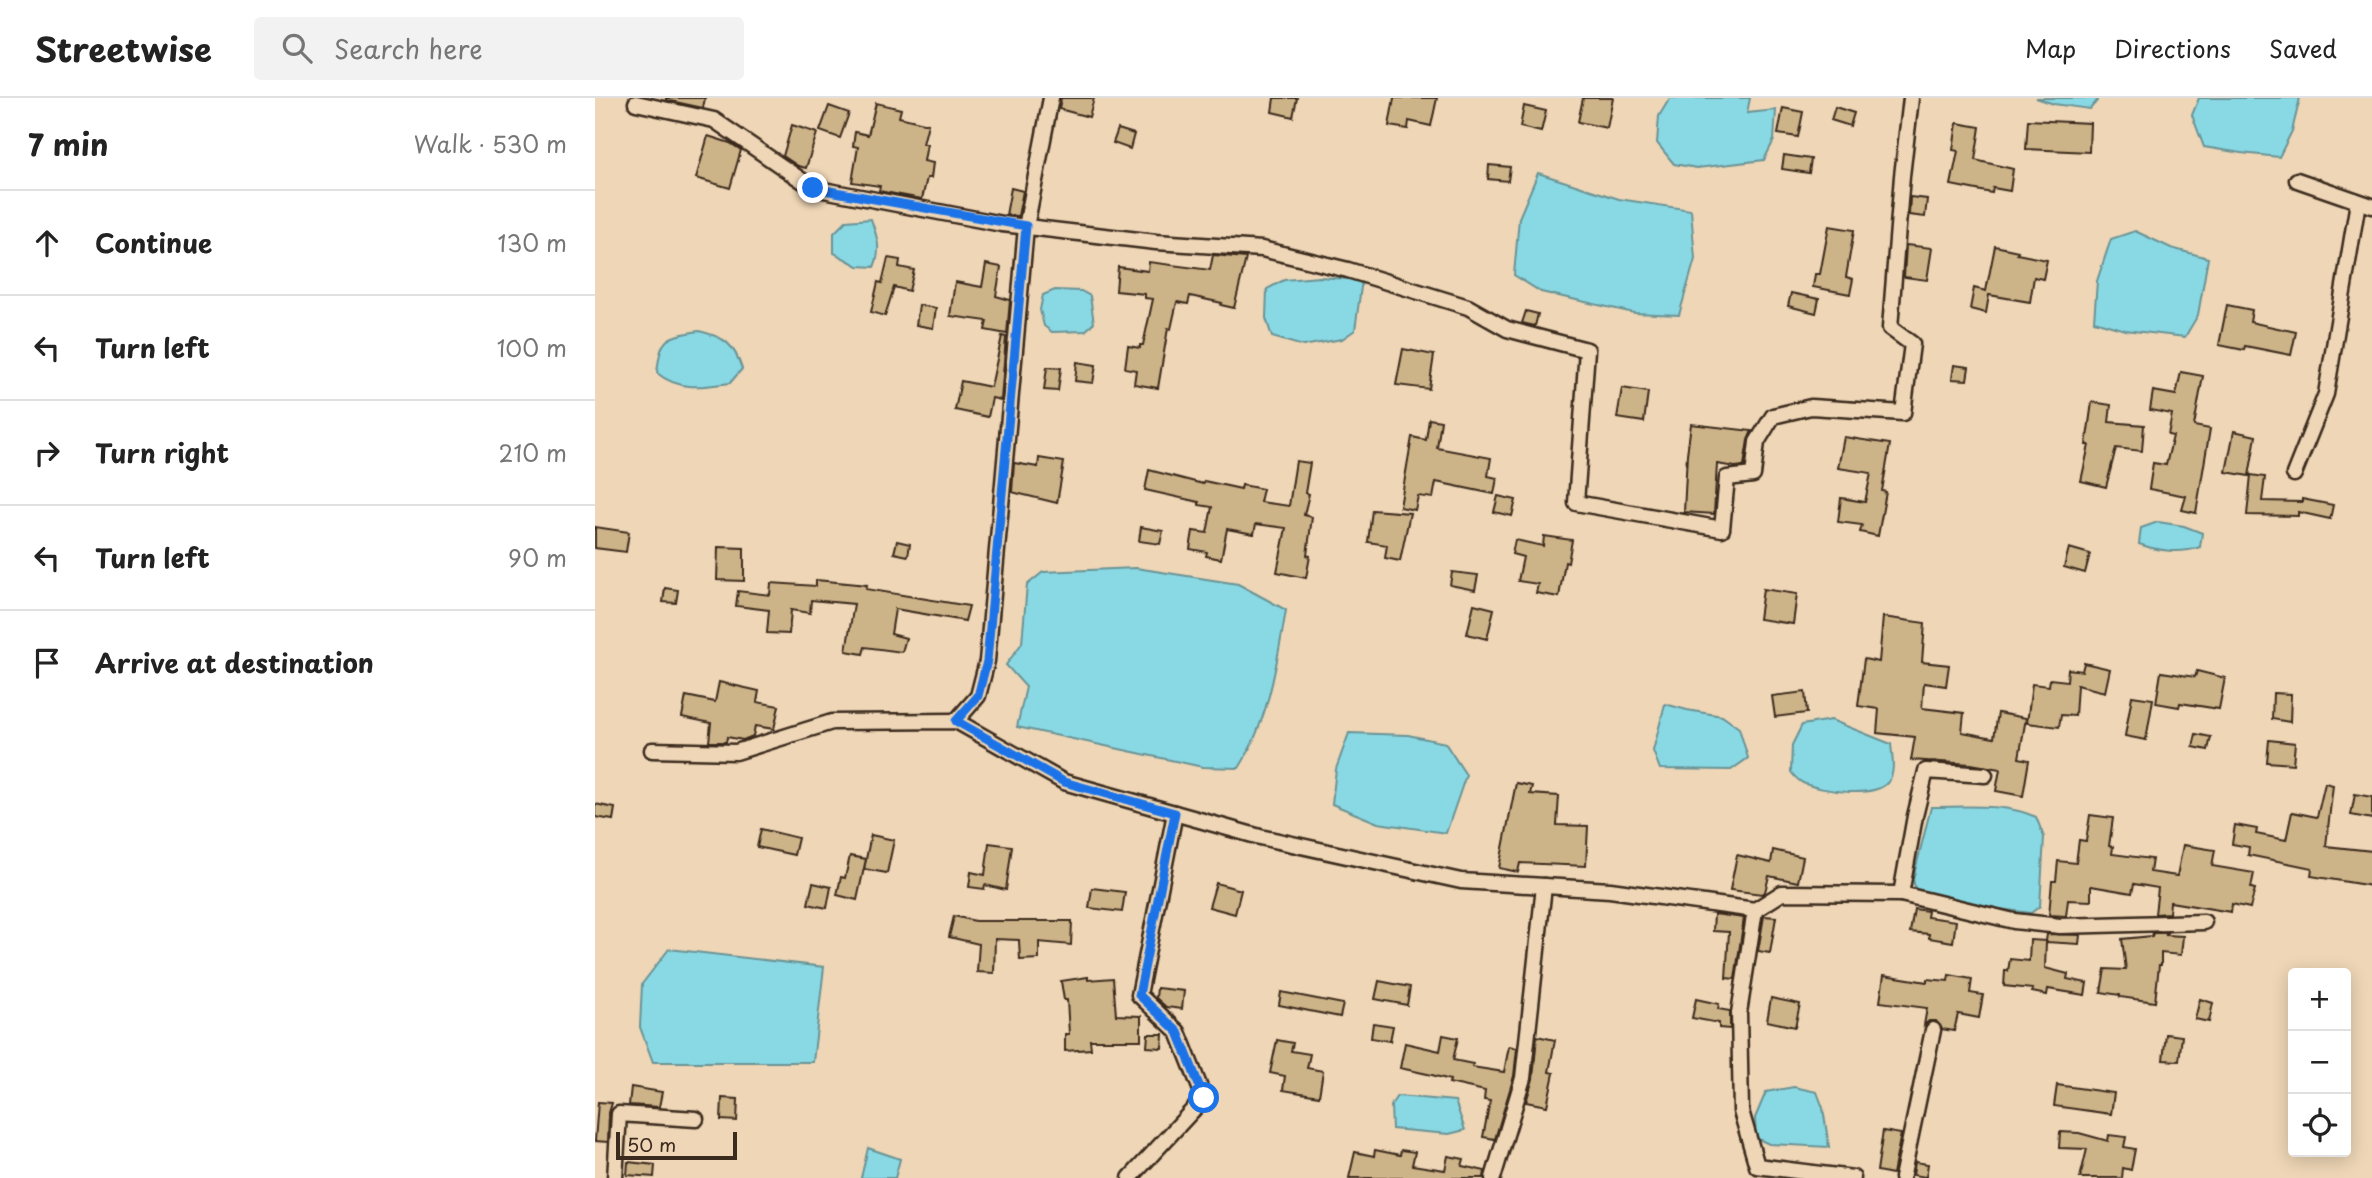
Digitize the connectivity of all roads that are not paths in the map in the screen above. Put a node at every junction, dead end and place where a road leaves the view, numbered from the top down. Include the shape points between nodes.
1 (1051, 98) edge
2 (1911, 98) edge
3 (636, 103) dead end
4 (2297, 180) dead end
5 (2365, 204) edge
6 (1026, 226) junction
7 (2294, 474) dead end
8 (956, 721) junction
9 (652, 750) dead end
10 (1985, 775) dead end
11 (1175, 813) junction
12 (1544, 886) junction
13 (1901, 894) junction
14 (1755, 910) junction
15 (2204, 922) dead end
16 (1933, 1030) dead end
17 (696, 1119) dead end
18 (615, 1178) edge
19 (1131, 1178) edge
20 (1493, 1178) edge
21 (1853, 1178) edge
22 (1902, 1178) edge

1 - 6 street
2 - 6 street via 1890,328 1912,344 1902,413 1811,407 1773,416 1758,442 1753,475 1727,478 1722,529 1576,503 1587,350 1507,329 1468,307 1262,249
3 - 6 street via 714,120 813,188
4 - 5 street
5 - 7 street via 2326,394
6 - 8 street via 987,661 978,696
8 - 9 street via 832,722 736,752
8 - 11 street via 1064,782
10 - 13 street via 1926,771
11 - 12 street via 1260,837 1461,881
11 - 19 street via 1139,995 1178,1032 1204,1098
12 - 14 street via 1611,890
12 - 20 street via 1523,1078
13 - 14 street via 1782,893
13 - 15 street via 2049,925
14 - 21 street via 1739,1013 1741,1111 1757,1166
16 - 22 street
17 - 18 street via 619,1114

